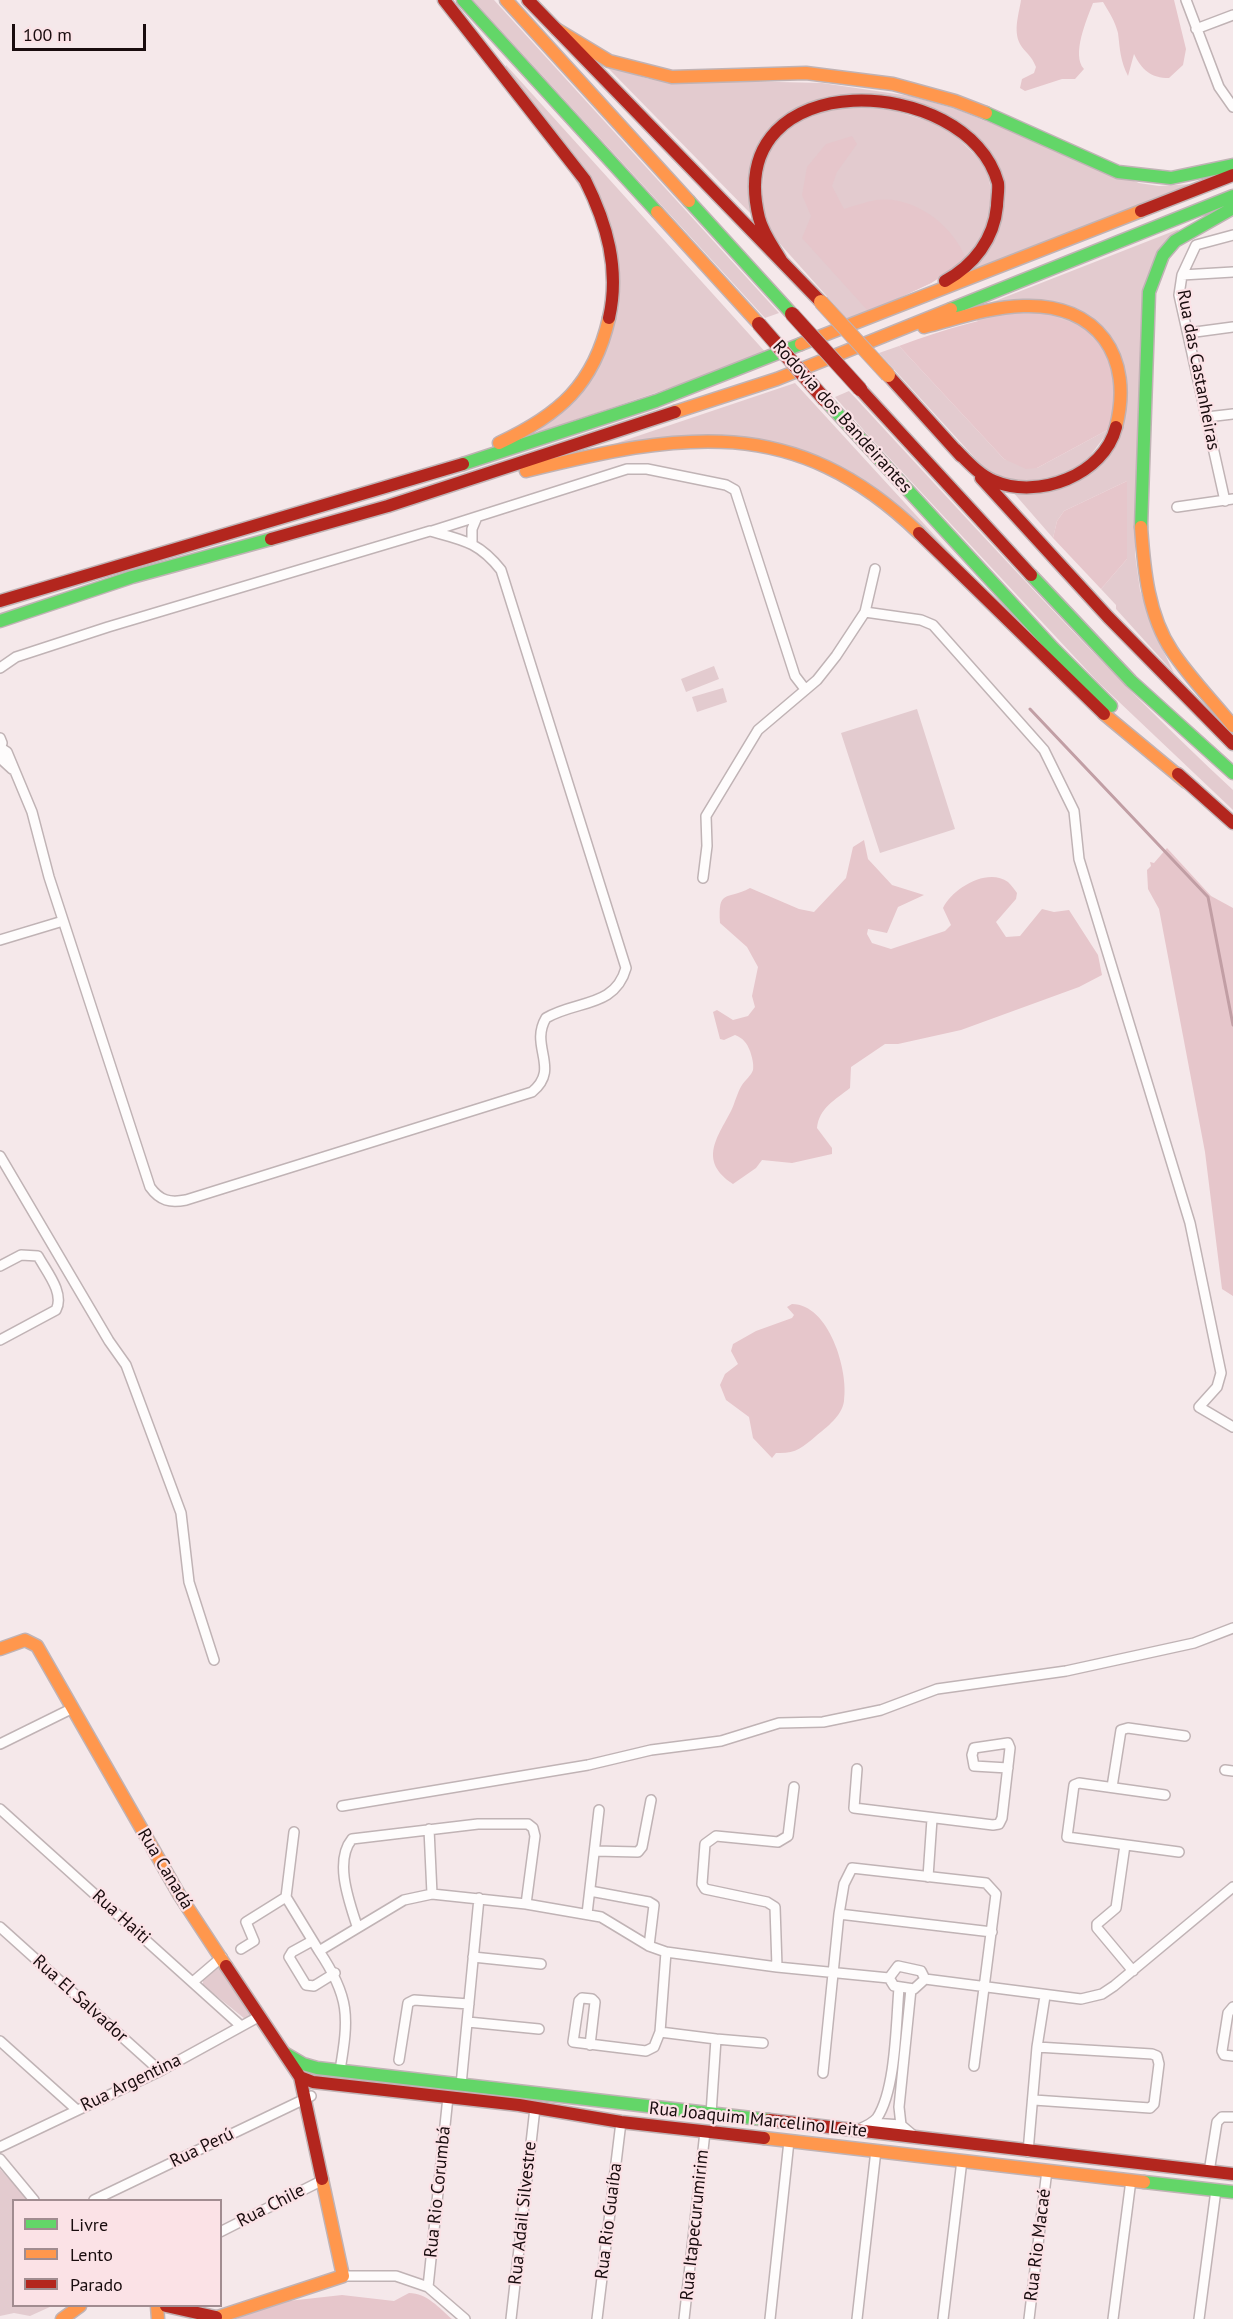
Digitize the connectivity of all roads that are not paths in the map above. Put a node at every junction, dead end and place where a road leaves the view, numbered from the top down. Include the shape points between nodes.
1 (444, 0) edge
2 (463, 0) edge
3 (506, 0) edge
4 (528, 0) edge
5 (1186, 0) edge
6 (1233, 15) edge
7 (556, 29) junction
8 (1196, 29) junction
9 (1233, 107) edge
10 (1233, 165) edge
11 (1233, 175) edge
12 (1233, 196) edge
13 (1233, 208) edge
14 (1233, 235) edge
15 (782, 262) junction
16 (1233, 272) edge
17 (1182, 275) junction
18 (860, 324) junction
19 (1233, 327) edge
20 (1188, 333) junction
21 (871, 339) junction
22 (1233, 414) edge
23 (1207, 417) junction
24 (955, 449) junction
25 (421, 478) junction
26 (1229, 500) edge
27 (388, 506) junction
28 (1177, 507) dead end
29 (477, 517) junction
30 (430, 531) junction
31 (472, 542) junction
32 (875, 569) dead end
33 (4, 599) edge
34 (865, 612) junction
35 (2, 620) edge
36 (0, 668) edge
37 (806, 689) junction
38 (1233, 726) edge
39 (1233, 744) edge
40 (0, 749) edge
41 (1233, 773) edge
42 (1186, 782) junction
43 (1233, 823) edge
44 (703, 878) dead end
45 (63, 921) junction
46 (0, 940) edge
47 (0, 1156) edge
48 (0, 1266) edge
49 (0, 1340) edge
50 (1233, 1427) edge
51 (1233, 1628) edge
52 (0, 1649) edge
53 (214, 1660) dead end
54 (71, 1709) junction
55 (1185, 1736) dead end
56 (0, 1744) edge
57 (1008, 1768) dead end
58 (857, 1769) dead end
59 (794, 1787) dead end
60 (1112, 1787) junction
61 (1165, 1795) dead end
62 (651, 1800) dead end
63 (342, 1806) dead end
64 (0, 1809) edge
65 (599, 1810) dead end
66 (932, 1819) junction
67 (429, 1829) junction
68 (294, 1832) dead end
69 (1125, 1845) junction
70 (595, 1851) junction
71 (1179, 1852) dead end
72 (928, 1877) junction
73 (1233, 1887) edge
74 (590, 1891) junction
75 (432, 1894) junction
76 (1233, 1896) edge
77 (286, 1897) junction
78 (479, 1898) junction
79 (1217, 1901) junction
80 (526, 1904) junction
81 (587, 1914) junction
82 (839, 1914) junction
83 (357, 1926) junction
84 (0, 1927) edge
85 (992, 1932) junction
86 (312, 1941) junction
87 (649, 1946) junction
88 (241, 1949) dead end
89 (319, 1951) junction
90 (666, 1952) junction
91 (222, 1956) junction
92 (473, 1957) junction
93 (541, 1964) dead end
94 (777, 1967) junction
95 (1133, 1971) junction
96 (834, 1972) junction
97 (335, 1973) junction
98 (889, 1978) junction
99 (925, 1979) junction
100 (194, 1982) junction
101 (899, 1988) junction
102 (985, 1988) junction
103 (911, 1989) junction
104 (1045, 1996) junction
105 (469, 2004) junction
106 (1233, 2007) edge
107 (260, 2016) junction
108 (468, 2022) junction
109 (242, 2026) junction
110 (539, 2029) dead end
111 (660, 2032) junction
112 (716, 2039) junction
113 (0, 2041) edge
114 (763, 2043) dead end
115 (590, 2045) junction
116 (1037, 2047) junction
117 (286, 2054) junction
118 (1233, 2056) edge
119 (399, 2060) dead end
120 (974, 2066) dead end
121 (340, 2070) junction
122 (160, 2071) junction
123 (823, 2073) dead end
124 (300, 2077) junction
125 (329, 2084) junction
126 (461, 2085) junction
127 (448, 2097) junction
128 (1034, 2100) junction
129 (307, 2101) junction
130 (535, 2108) junction
131 (647, 2108) junction
132 (77, 2110) junction
133 (682, 2112) junction
134 (711, 2114) junction
135 (1233, 2117) edge
136 (621, 2122) junction
137 (872, 2123) junction
138 (644, 2125) junction
139 (901, 2125) junction
140 (681, 2129) junction
141 (855, 2131) junction
142 (705, 2132) junction
143 (918, 2139) junction
144 (789, 2141) junction
145 (973, 2145) junction
146 (0, 2147) edge
147 (876, 2150) junction
148 (895, 2152) junction
149 (1028, 2152) junction
150 (0, 2159) edge
151 (962, 2160) junction
152 (1172, 2167) junction
153 (1047, 2170) junction
154 (1203, 2171) junction
155 (1233, 2174) edge
156 (1131, 2180) junction
157 (321, 2181) junction
158 (1170, 2184) junction
159 (1194, 2187) junction
160 (1216, 2190) junction
161 (1233, 2192) edge
162 (33, 2199) edge
163 (96, 2199) edge
164 (222, 2231) edge
165 (343, 2276) junction
166 (428, 2288) junction
167 (79, 2307) edge
168 (170, 2307) edge
169 (214, 2318) edge
170 (1117, 2318) edge
171 (62, 2319) edge
172 (465, 2319) edge
173 (512, 2319) edge
174 (597, 2319) edge
175 (684, 2319) edge
176 (770, 2319) edge
177 (856, 2319) edge
178 (943, 2319) edge
179 (1029, 2319) edge
180 (1199, 2319) edge

1 - 25 main road via 530,106 594,194 612,244 614,293 601,349 584,380 561,406 530,429
2 - 42 main road, Rodovia dos Bandeirantes, bridge via 1053,648
3 - 41 main road, Rodovia dos Bandeirantes, bridge via 1077,626
4 - 7 main road
5 - 8 street
6 - 8 street
7 - 10 main road via 609,61 672,77 806,74 893,84 999,118 1118,172 1171,178
7 - 15 main road
8 - 9 street via 1219,87
11 - 18 main road
12 - 21 main road
13 - 38 main road via 1174,241 1163,255 1149,292 1141,528 1148,595 1171,650
14 - 17 street via 1196,245
15 - 18 main road via 759,221 754,188 764,148 784,122 819,104 854,100 912,110 958,127 976,143 994,174 998,212 992,232 970,265 950,279
15 - 24 main road, bridge
16 - 17 street
17 - 20 street, Rua das Castanheiras via 1179,295
18 - 25 main road via 656,401
19 - 20 street
20 - 23 street, Rua das Castanheiras
21 - 24 main road via 1018,306 1034,306 1072,314 1108,344 1117,361 1125,398 1114,436 1101,456 1085,469 1046,486 1014,487 987,478
21 - 27 main road via 777,379
22 - 23 street
23 - 26 street, Rua das Castanheiras
24 - 39 main road via 1108,617
25 - 33 main road
26 - 28 street
27 - 35 main road via 132,577
27 - 42 main road via 663,441 737,441 803,457 844,475 899,514 1109,719
29 - 30 street
29 - 31 street
29 - 37 street via 627,469 647,469 726,485 735,490 795,676
30 - 31 street
30 - 36 street via 108,627 16,657
31 - 45 street via 501,570 626,968 621,984 605,997 546,1018 539,1042 547,1068 538,1087 526,1095 186,1200 168,1202 150,1187
32 - 34 street
34 - 37 street via 836,656
34 - 50 street via 933,625 1044,750 1067,794 1077,827 1079,859 1190,1223 1221,1373 1217,1387 1199,1407
37 - 44 street via 758,730 706,816
40 - 45 street via 7,752 32,812
42 - 43 main road, Rodovia dos Bandeirantes
45 - 46 street
47 - 53 street via 126,1365 181,1514 189,1582
48 - 49 street via 21,1255 38,1256 60,1303 56,1310
51 - 63 street via 1194,1643 1066,1671 937,1689 881,1710 823,1722 779,1724 721,1741
52 - 54 main road, Rua Canadá via 17,1641 37,1646
54 - 56 street
54 - 91 main road, Rua Canadá via 180,1896
55 - 60 street via 1121,1730
57 - 66 street via 999,1824
58 - 66 street via 854,1808
59 - 94 street via 785,1840 716,1836 705,1844 705,1889 775,1907
60 - 61 street
60 - 69 street via 1074,1785 1067,1837
62 - 70 street via 638,1852
64 - 100 street, Rua Haiti
65 - 70 street
66 - 72 street
67 - 75 street
67 - 80 street via 528,1824 534,1836
67 - 83 street via 352,1839 346,1846 348,1897
68 - 77 street
69 - 71 street
69 - 95 street via 1116,1908 1097,1928
70 - 74 street
72 - 82 street via 852,1868 844,1884
72 - 85 street via 986,1883 996,1894
73 - 79 street
74 - 81 street
74 - 87 street via 654,1905
75 - 78 street
75 - 83 street via 404,1900
76 - 79 street
77 - 86 street
77 - 88 street via 246,1922 254,1941
78 - 80 street
78 - 92 street
79 - 95 street
80 - 81 street
81 - 87 street via 615,1923
82 - 85 street
82 - 96 street
83 - 89 street
84 - 122 street, Rua El Salvador
85 - 102 street
86 - 89 street
86 - 97 street via 289,1957 306,1985 314,1986
87 - 90 street
89 - 97 street
90 - 94 street
90 - 111 street
91 - 100 street
91 - 107 main road, Rua Canadá
92 - 93 street
92 - 105 street
94 - 96 street
95 - 104 street via 1102,1994 1080,1999
96 - 98 street
96 - 123 street
97 - 121 street via 347,2016
98 - 99 street via 898,1966 916,1968
98 - 101 street
99 - 102 street
99 - 103 street
100 - 109 street, Rua Haiti
101 - 103 street
101 - 137 street via 890,2082
102 - 104 street
102 - 120 street
103 - 139 street via 899,2107
104 - 116 street
105 - 108 street
105 - 119 street via 414,2000 408,2003
106 - 118 street via 1228,2013 1222,2051
107 - 109 street, Rua Argentina
107 - 117 main road, Rua Canadá
108 - 110 street
108 - 126 street
109 - 122 street, Rua Argentina
111 - 112 street
111 - 115 street via 654,2047 646,2051
112 - 114 street
112 - 134 street
113 - 132 street
115 - 115 street via 573,2042 582,1998 594,2002
116 - 128 street
116 - 128 street via 1152,2054 1159,2064 1154,2104 1150,2108
117 - 121 main road, Rua Joaquim Marcelino Leite via 303,2064
117 - 124 main road, Rua Canadá
121 - 126 main road, Rua Joaquim Marcelino Leite
122 - 132 street, Rua Argentina
124 - 125 main road, Rua Joaquim Marcelino Leite
124 - 129 main road, Rua Canadá
125 - 127 main road, Rua Joaquim Marcelino Leite
125 - 129 main road
126 - 131 main road, Rua Joaquim Marcelino Leite
127 - 130 main road, Rua Joaquim Marcelino Leite
127 - 166 street, Rua Rio Corumbá
128 - 149 street
129 - 157 main road, Rua Canadá
129 - 163 street, Rua Perú
130 - 136 main road, Rua Joaquim Marcelino Leite
130 - 173 street, Rua Adail Silvestre
131 - 133 main road, Rua Joaquim Marcelino Leite
131 - 138 main road
132 - 146 street, Rua Argentina
133 - 134 main road, Rua Joaquim Marcelino Leite
133 - 140 main road via 678,2120
134 - 141 main road, Rua Joaquim Marcelino Leite
135 - 154 street via 1222,2116 1217,2121
136 - 138 main road, Rua Joaquim Marcelino Leite
136 - 174 street, Rua Rio Guaíba
137 - 139 street
137 - 141 street
138 - 140 main road, Rua Joaquim Marcelino Leite
139 - 143 street
140 - 142 main road, Rua Joaquim Marcelino Leite
141 - 143 main road, Rua Joaquim Marcelino Leite
141 - 144 main road via 838,2137 795,2132 789,2135
142 - 144 main road, Rua Joaquim Marcelino Leite
142 - 175 street, Rua Itapecurumirim
143 - 145 main road, Rua Joaquim Marcelino Leite
144 - 147 main road, Rua Joaquim Marcelino Leite
144 - 176 street
145 - 148 main road via 973,2151 966,2156 914,2149
145 - 149 main road, Rua Joaquim Marcelino Leite
147 - 148 main road, Rua Joaquim Marcelino Leite
147 - 177 street
148 - 151 main road, Rua Joaquim Marcelino Leite
149 - 152 main road, Rua Joaquim Marcelino Leite
150 - 162 street
151 - 153 main road, Rua Joaquim Marcelino Leite
151 - 178 street
152 - 154 main road, Rua Joaquim Marcelino Leite
152 - 158 main road
153 - 156 main road, Rua Joaquim Marcelino Leite
153 - 179 street, Rua Rio Macaé
154 - 155 main road, Rua Joaquim Marcelino Leite
154 - 159 main road via 1190,2174 1188,2179
156 - 158 main road, Rua Joaquim Marcelino Leite
156 - 170 street
157 - 164 street, Rua Chile
157 - 165 main road, Rua Canadá
158 - 159 main road, Rua Joaquim Marcelino Leite
159 - 160 main road, Rua Joaquim Marcelino Leite
160 - 161 main road, Rua Joaquim Marcelino Leite
160 - 180 street
165 - 166 street via 396,2276
165 - 169 main road
166 - 172 street
167 - 171 main road
168 - 169 main road

